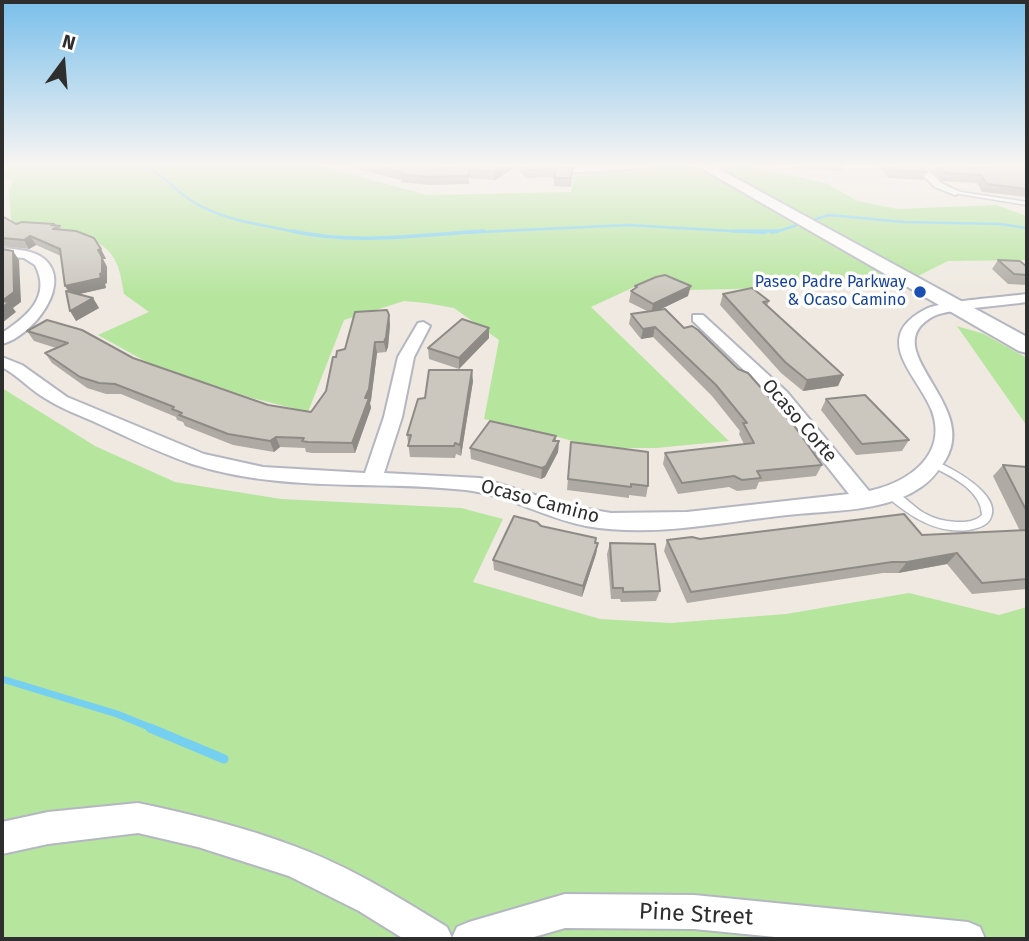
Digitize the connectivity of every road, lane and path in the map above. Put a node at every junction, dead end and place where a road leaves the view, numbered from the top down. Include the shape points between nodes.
1 (781, 208) edge
2 (2, 252) edge
3 (1027, 298) edge
4 (961, 308) junction
5 (698, 318) dead end
6 (423, 326) dead end
7 (2, 340) edge
8 (1027, 346) edge
9 (2, 362) edge
10 (934, 464) junction
11 (372, 480) junction
12 (890, 493) junction
13 (864, 499) junction
14 (2, 838) edge
15 (435, 939) edge
16 (469, 939) edge
17 (968, 939) edge

1 - 4 main road
2 - 7 street via 35,258 47,277 41,308
3 - 4 street
4 - 8 main road
4 - 10 street via 920,334 910,360 945,420 945,444
5 - 13 street, Ocaso Corte via 781,396
6 - 11 street via 406,357
9 - 11 street, Ocaso Camino via 18,367 48,393 201,460 288,475
10 - 12 street, Ocaso Camino via 925,475
10 - 12 lane via 981,497 985,517 977,526 929,521
11 - 13 street, Ocaso Camino via 468,483 586,518 632,522
12 - 13 street, Ocaso Camino
14 - 15 street via 138,818 198,831 294,862 371,899
16 - 17 street, Pine Street via 565,911 694,912

